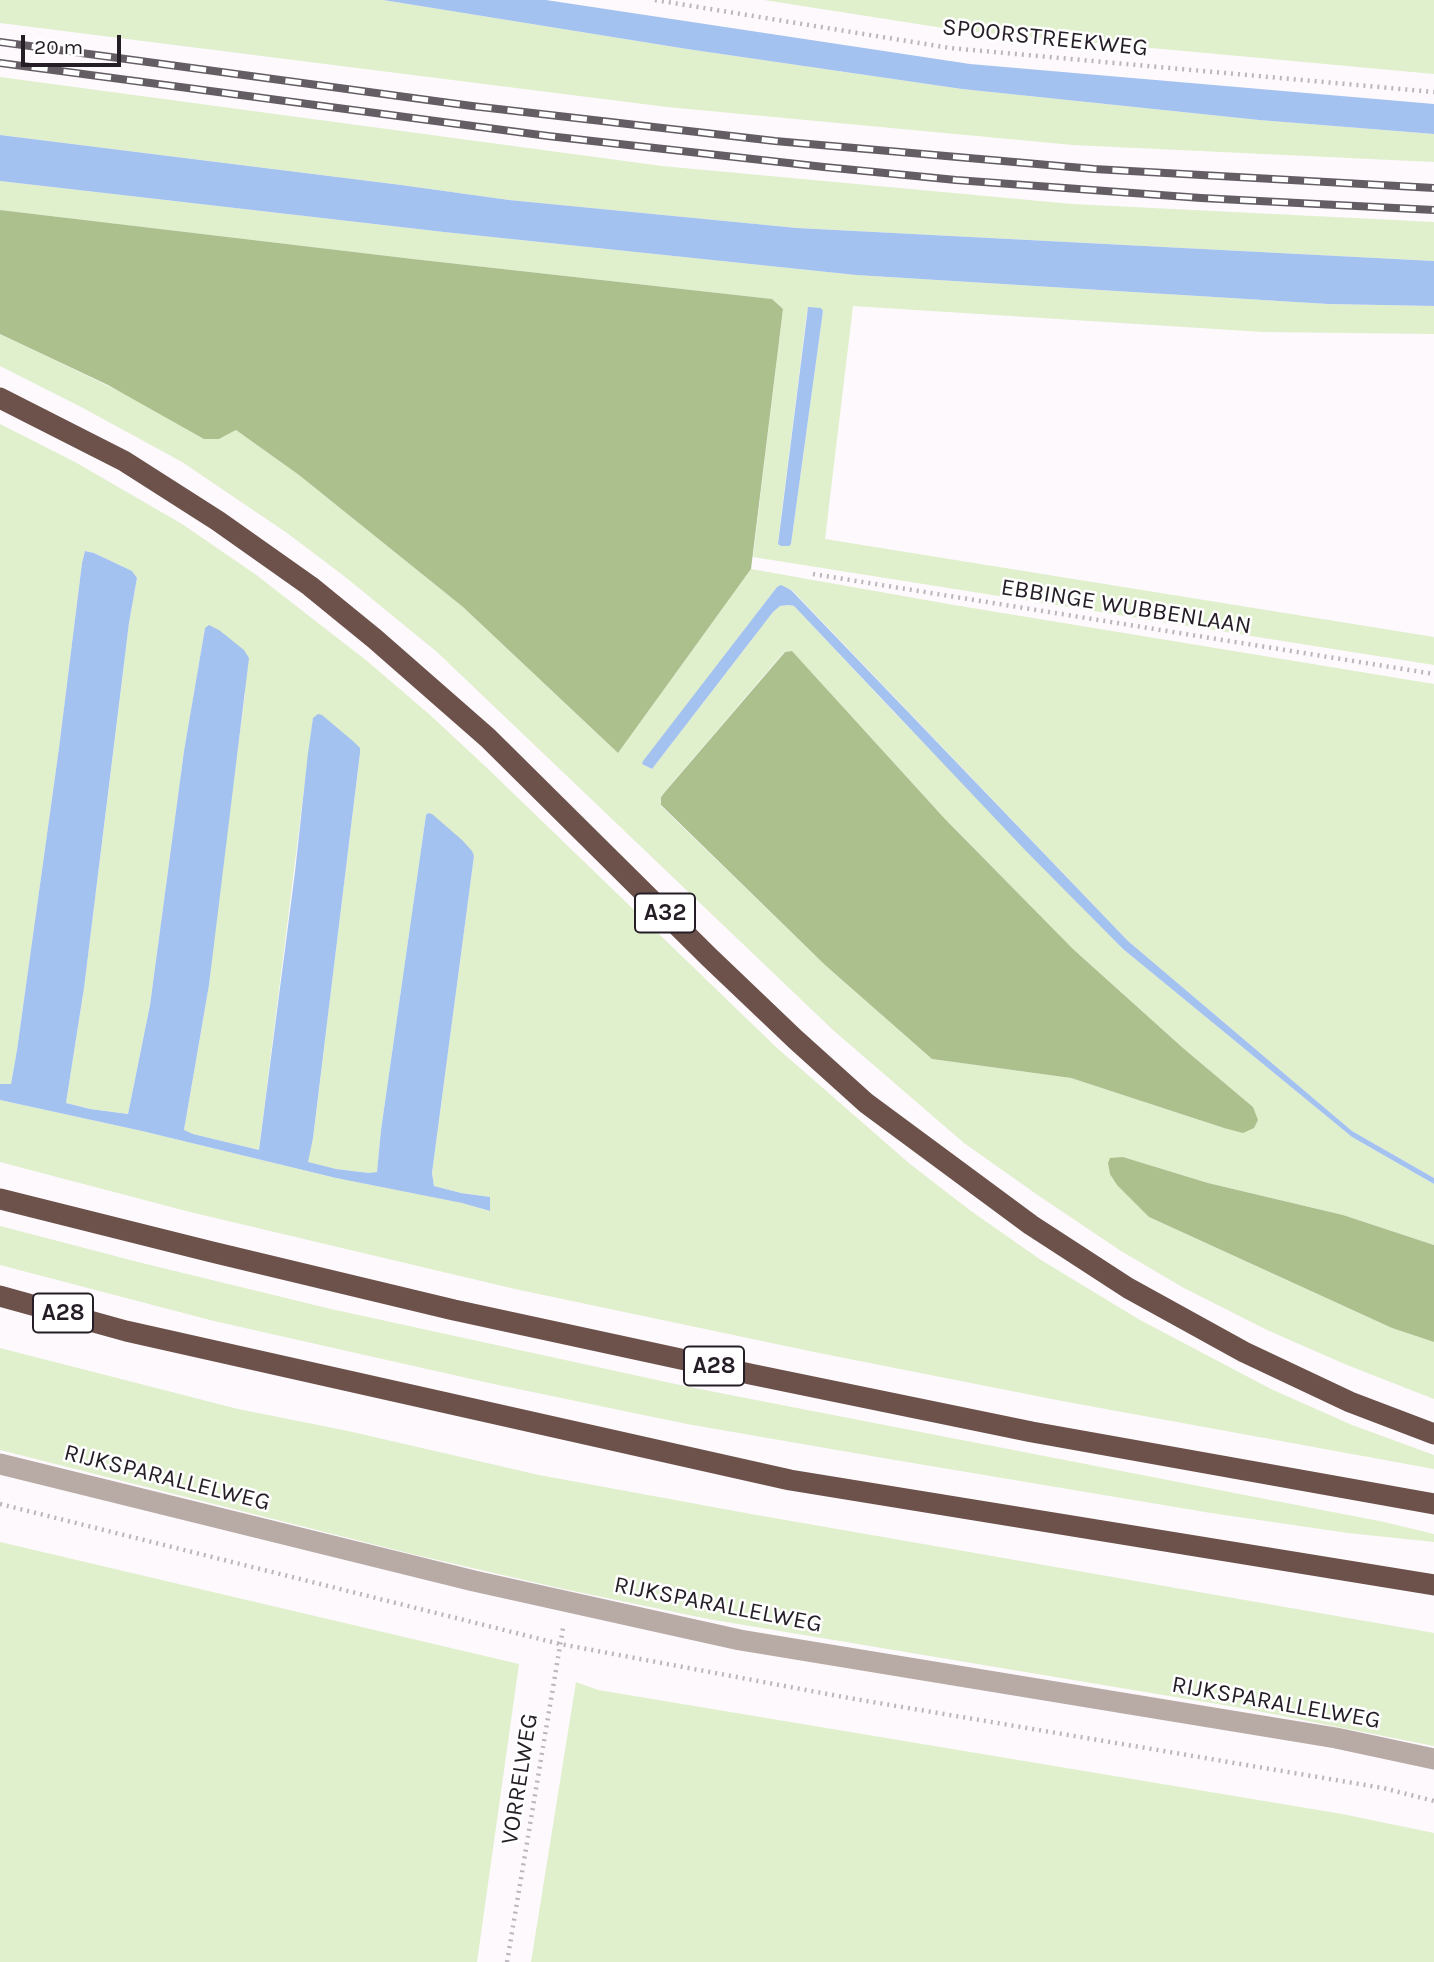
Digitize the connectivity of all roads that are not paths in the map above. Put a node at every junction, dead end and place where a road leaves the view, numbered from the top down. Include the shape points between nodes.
1 (0, 398) edge
2 (0, 1199) edge
3 (0, 1296) edge
4 (1434, 1434) edge
5 (0, 1464) edge
6 (1434, 1504) edge
7 (1434, 1584) edge
8 (1434, 1759) edge

1 - 4 highway, A32 via 124,461 310,586 488,738 709,957 866,1103 1031,1225 1128,1288 1244,1352 1350,1402
2 - 6 highway, A28 via 440,1307 736,1371 1032,1432
3 - 7 highway, A28 via 126,1331 790,1480
5 - 8 street, RIJKSPARALLELWEG via 740,1640 1336,1738

